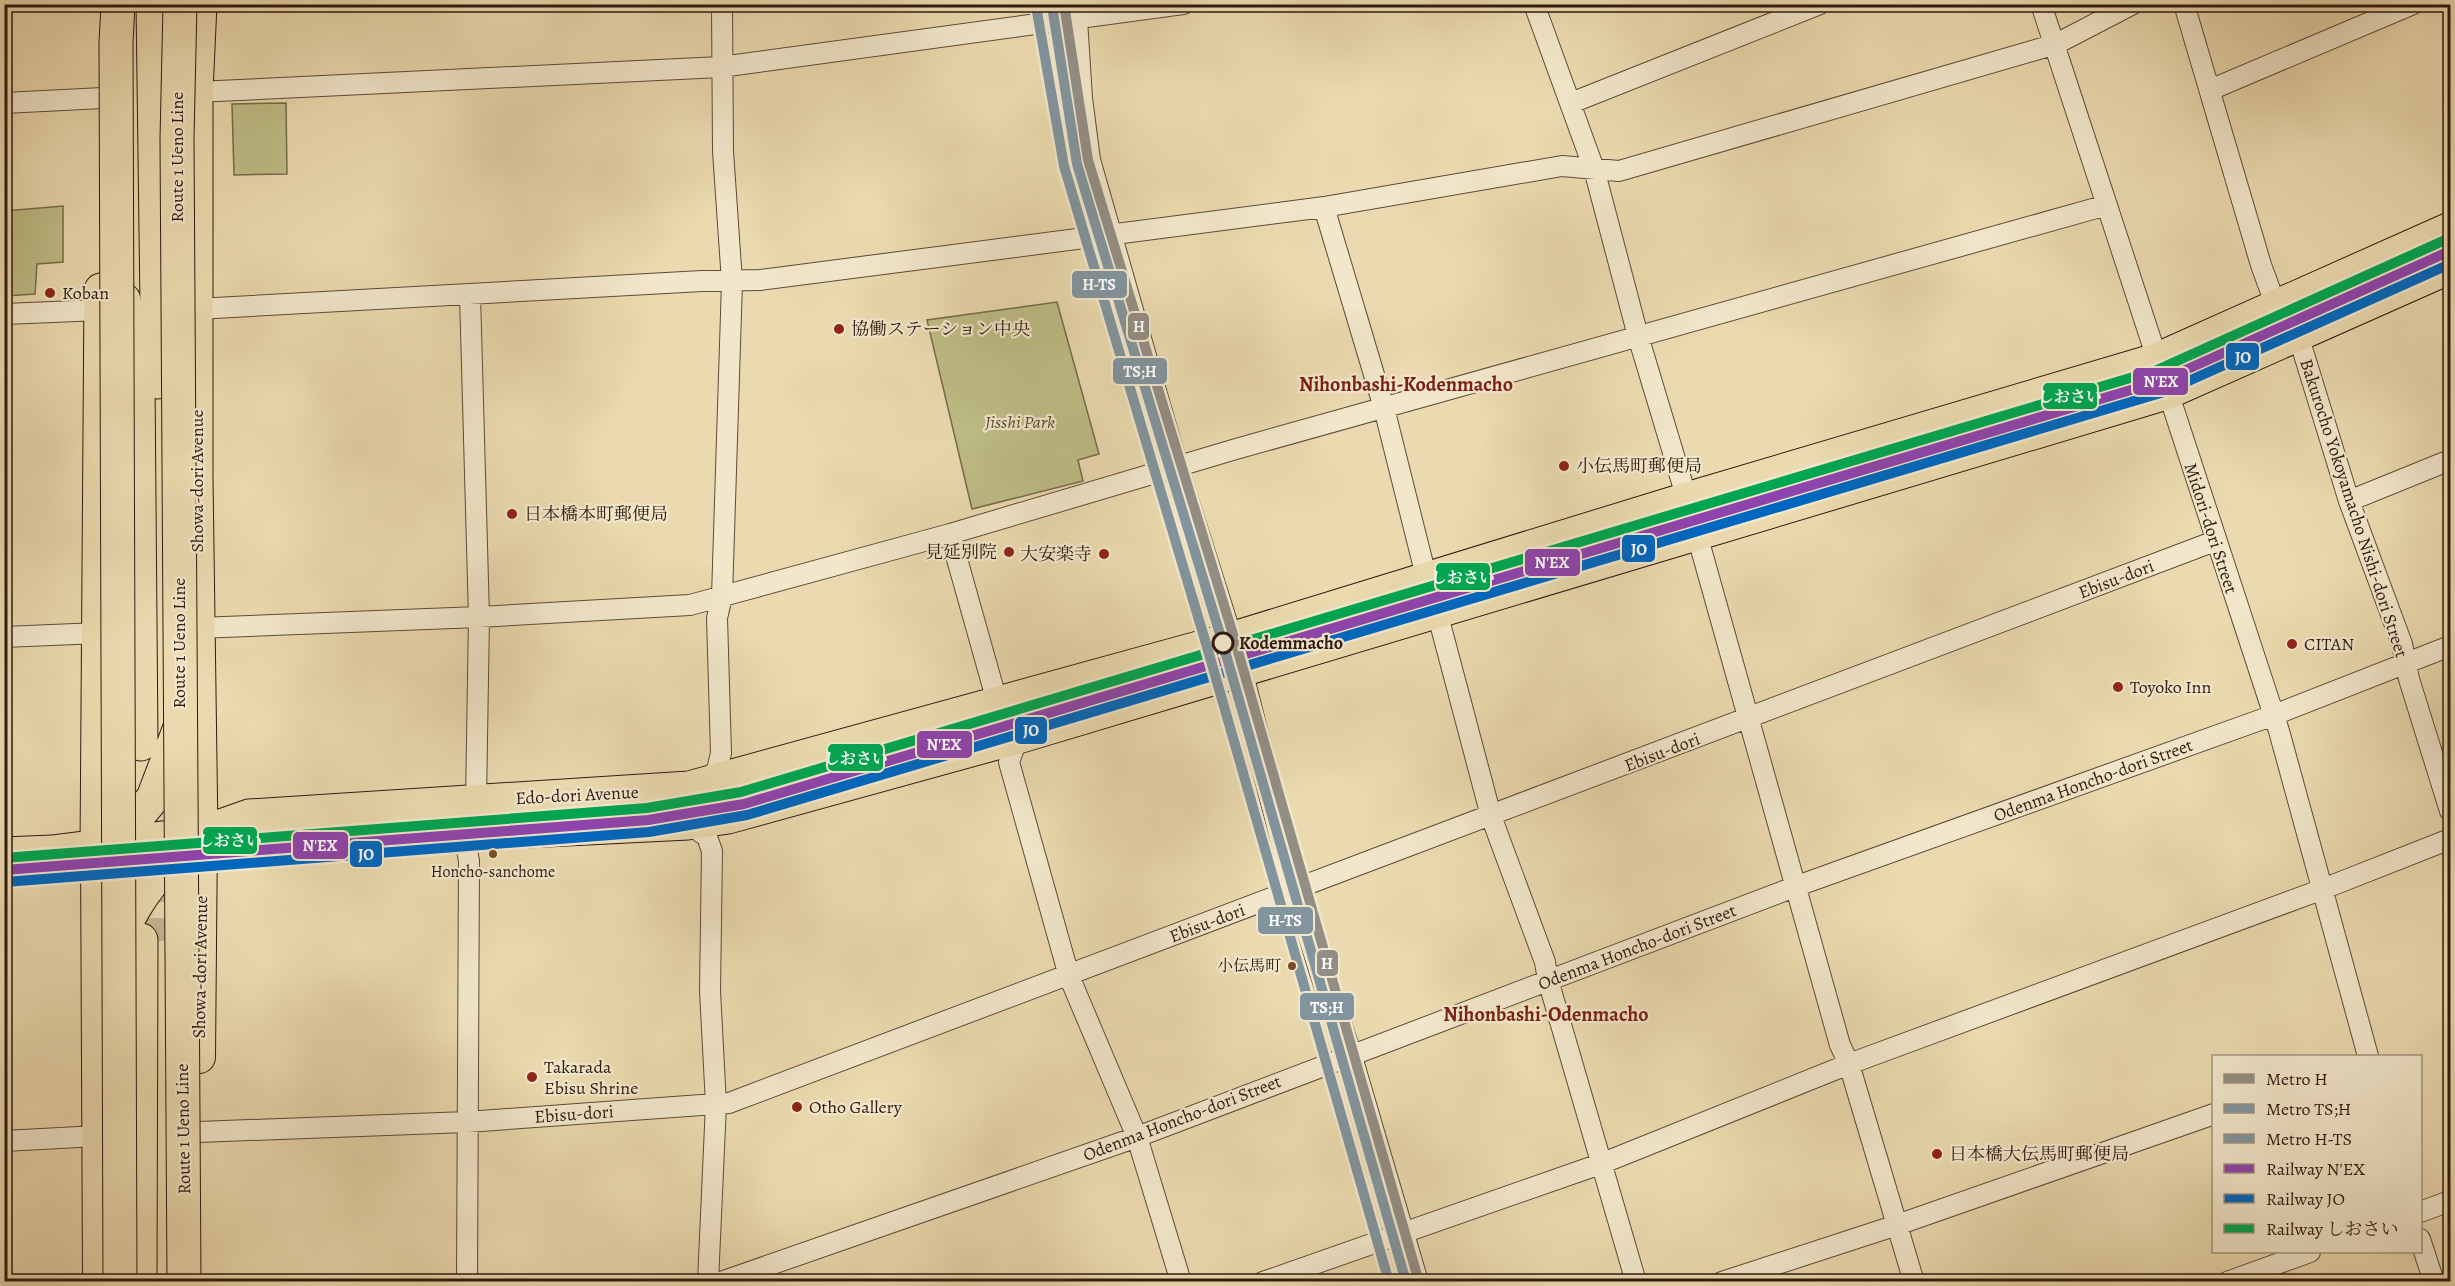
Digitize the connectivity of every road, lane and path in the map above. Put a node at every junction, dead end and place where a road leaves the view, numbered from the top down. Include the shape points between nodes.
1 (105, 4) edge
2 (118, 4) edge
3 (153, 4) edge
4 (180, 4) edge
5 (200, 4) edge
6 (722, 4) edge
7 (1183, 4) edge
8 (1534, 4) edge
9 (1821, 4) edge
10 (2041, 4) edge
11 (2133, 4) edge
12 (2184, 4) edge
13 (2413, 4) edge
14 (1075, 13) edge
15 (2056, 44) junction
16 (721, 67) junction
17 (2210, 90) junction
18 (196, 92) junction
19 (103, 98) junction
20 (1570, 102) junction
21 (4, 104) edge
22 (1594, 169) junction
23 (102, 192) junction
24 (2107, 205) junction
25 (1324, 207) junction
26 (196, 220) junction
27 (2451, 229) edge
28 (1109, 236) junction
29 (2451, 267) edge
30 (732, 282) junction
31 (470, 296) junction
32 (2276, 306) junction
33 (196, 309) junction
34 (101, 310) junction
35 (4, 314) edge
36 (2298, 335) junction
37 (1638, 336) junction
38 (2156, 360) junction
39 (158, 382) junction
40 (2166, 393) junction
41 (1384, 408) junction
42 (2451, 460) edge
43 (1176, 468) junction
44 (1688, 499) junction
45 (2349, 501) junction
46 (1696, 532) junction
47 (950, 534) junction
48 (2215, 541) junction
49 (1427, 580) junction
50 (722, 596) junction
51 (1437, 612) junction
52 (479, 617) junction
53 (99, 633) junction
54 (4, 637) edge
55 (1231, 639) junction
56 (198, 642) junction
57 (2451, 646) edge
58 (2406, 663) junction
59 (1240, 670) junction
60 (998, 705) junction
61 (2274, 716) junction
62 (1749, 719) junction
63 (1018, 737) junction
64 (689, 788) junction
65 (476, 801) junction
66 (2451, 812) edge
67 (1491, 816) junction
68 (688, 822) junction
69 (201, 833) junction
70 (464, 834) junction
71 (2451, 839) edge
72 (97, 847) junction
73 (4, 854) edge
74 (1797, 886) junction
75 (2323, 889) junction
76 (1295, 890) junction
77 (1069, 976) junction
78 (1548, 980) junction
79 (99, 988) junction
80 (1349, 1054) junction
81 (2368, 1055) edge
82 (1849, 1064) junction
83 (716, 1104) junction
84 (2212, 1114) edge
85 (466, 1122) junction
86 (198, 1132) junction
87 (98, 1136) junction
88 (1137, 1137) junction
89 (4, 1141) edge
90 (1603, 1163) junction
91 (2451, 1201) edge
92 (2422, 1212) edge
93 (1897, 1226) junction
94 (1403, 1234) junction
95 (2422, 1242) edge
96 (2304, 1253) edge
97 (99, 1281) edge
98 (120, 1281) edge
99 (140, 1281) edge
100 (161, 1281) edge
101 (184, 1281) edge
102 (199, 1281) edge
103 (467, 1281) edge
104 (708, 1281) edge
105 (721, 1281) edge
106 (1180, 1281) edge
107 (1263, 1281) edge
108 (1416, 1281) edge
109 (1636, 1281) edge
110 (1722, 1281) edge
111 (1914, 1281) edge
112 (2227, 1281) edge
113 (2434, 1281) edge

1 - 19 highway
2 - 98 highway, bridge
3 - 39 highway
4 - 101 highway, Route 1 Ueno Line, bridge via 177,151
5 - 18 highway, Showa-dori Avenue
6 - 16 street
7 - 14 street
8 - 20 street
9 - 20 street
10 - 15 street, Midori-dori Street
11 - 15 street
12 - 17 street, Bakurocho Yokoyamacho Nishi-dori Street
13 - 17 street
14 - 16 street
14 - 28 street via 1088,160
15 - 22 street via 1618,171
15 - 24 street, Midori-dori Street
16 - 18 street
16 - 30 street
17 - 32 street, Bakurocho Yokoyamacho Nishi-dori Street via 2260,265
18 - 26 highway, Showa-dori Avenue
19 - 21 street
19 - 23 highway
20 - 22 street
22 - 25 street via 1562,166
22 - 37 street
23 - 34 highway
23 - 39 highway via 138,380 150,743
24 - 37 street
24 - 38 street, Midori-dori Street
25 - 28 street
25 - 41 street
26 - 33 highway, Showa-dori Avenue
26 - 39 highway
27 - 32 highway, Edo-dori Avenue
28 - 30 street
28 - 43 street
29 - 36 highway, Edo-dori Avenue
30 - 31 street
30 - 50 street
31 - 33 street
31 - 52 street
32 - 36 street, Bakurocho Yokoyamacho Nishi-dori Street
32 - 38 highway, Edo-dori Avenue
33 - 56 highway, Showa-dori Avenue
34 - 35 street
34 - 53 highway
36 - 40 highway, Edo-dori Avenue
36 - 45 street, Bakurocho Yokoyamacho Nishi-dori Street
37 - 41 street
37 - 44 street
38 - 40 street, Midori-dori Street
38 - 44 highway, Edo-dori Avenue
40 - 46 highway, Edo-dori Avenue
40 - 48 street, Midori-dori Street
41 - 43 street
41 - 49 street
42 - 45 street
43 - 47 street
43 - 55 street
44 - 46 street
44 - 49 highway, Edo-dori Avenue
45 - 58 street, Bakurocho Yokoyamacho Nishi-dori Street via 2403,644
46 - 51 highway, Edo-dori Avenue
46 - 62 street
47 - 50 street
47 - 60 street
48 - 61 street, Midori-dori Street
48 - 62 street, Ebisu-dori
49 - 55 highway, Edo-dori Avenue
50 - 52 street via 690,605
50 - 64 street via 717,618 722,753 717,770 708,781
51 - 59 highway, Edo-dori Avenue
51 - 67 street
52 - 56 street
52 - 65 street
53 - 54 street
53 - 72 highway
55 - 59 street
55 - 60 highway, Edo-dori Avenue
56 - 69 highway, Showa-dori Avenue
56 - 72 highway via 178,733 153,798 127,829
57 - 58 street, Odenma Honcho-dori Street
58 - 61 street, Odenma Honcho-dori Street
58 - 66 street, Bakurocho Yokoyamacho Nishi-dori Street
59 - 63 highway, Edo-dori Avenue
59 - 76 street
60 - 64 highway, Edo-dori Avenue
61 - 74 street, Odenma Honcho-dori Street
61 - 75 street, Midori-dori Street
62 - 67 street, Ebisu-dori
62 - 74 street
63 - 68 highway, Edo-dori Avenue via 728,817
63 - 77 street via 1009,762
64 - 65 highway, Edo-dori Avenue
65 - 69 highway, Edo-dori Avenue via 249,816
67 - 76 street, Ebisu-dori
67 - 78 street via 1545,962
68 - 70 highway, Edo-dori Avenue
68 - 83 street via 707,837 712,851 710,991
69 - 70 highway, Edo-dori Avenue via 250,845
69 - 72 highway, Edo-dori Avenue
69 - 79 highway via 150,880 121,931
69 - 86 main road, Showa-dori Avenue
70 - 85 street via 469,861
71 - 75 street
72 - 73 highway, Edo-dori Avenue
72 - 79 main road
74 - 78 street, Odenma Honcho-dori Street
74 - 82 street via 1840,1045
75 - 81 street, Midori-dori Street
75 - 82 street
76 - 77 street, Ebisu-dori
76 - 80 street
77 - 83 street, Ebisu-dori via 729,1103
77 - 88 street
78 - 80 street, Odenma Honcho-dori Street
78 - 90 street
79 - 87 main road
80 - 88 street, Odenma Honcho-dori Street
80 - 94 street
82 - 90 street
82 - 93 street
83 - 85 street, Ebisu-dori
83 - 104 street
84 - 93 street
85 - 86 street, Ebisu-dori
85 - 103 street
86 - 102 main road, Showa-dori Avenue
87 - 89 street
87 - 97 main road
88 - 105 street, Odenma Honcho-dori Street
88 - 106 street
90 - 94 street
90 - 109 street
91 - 92 street
93 - 110 street
93 - 111 street
94 - 107 street
94 - 108 street
95 - 113 street
96 - 112 street
99 - 100 highway via 151,941

